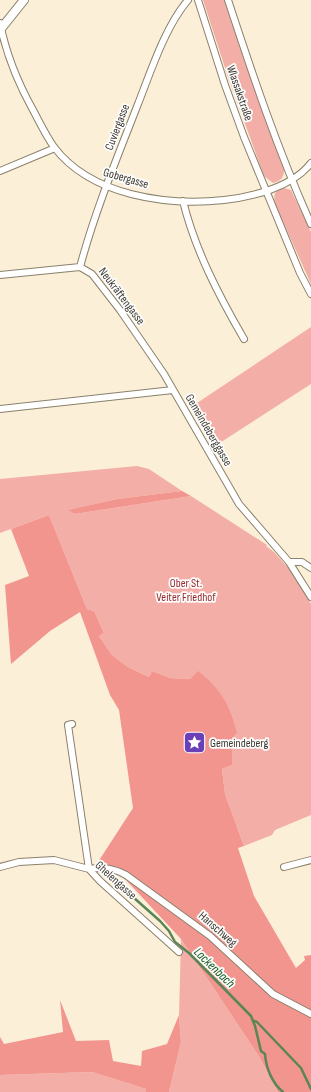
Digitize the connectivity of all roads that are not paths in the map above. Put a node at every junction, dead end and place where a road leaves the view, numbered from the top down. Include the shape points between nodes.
1 (24, 0) edge
2 (188, 0) edge
3 (198, 0) edge
4 (228, 0) edge
5 (0, 27) edge
6 (55, 148) junction
7 (311, 163) edge
8 (0, 171) edge
9 (291, 180) junction
10 (106, 186) junction
11 (266, 192) junction
12 (183, 201) junction
13 (311, 224) edge
14 (80, 267) junction
15 (0, 276) edge
16 (311, 294) edge
17 (244, 339) dead end
18 (173, 390) junction
19 (0, 409) edge
20 (289, 562) junction
21 (311, 568) edge
22 (311, 597) edge
23 (72, 724) dead end
24 (311, 860) edge
25 (284, 866) dead end
26 (0, 867) edge
27 (89, 869) junction
28 (179, 952) dead end
29 (311, 1014) edge

1 - 5 street
2 - 10 street, Cuviergasse via 157,58
3 - 11 street, Wlassakstraße via 225,85
4 - 9 street, Wlassakstraße
5 - 6 street, Gobergasse via 16,77
6 - 8 street
6 - 10 street, Gobergasse via 82,173
7 - 9 street via 300,176
9 - 11 street
9 - 13 street, Wlassakstraße
10 - 12 street, Gobergasse via 133,194
10 - 14 street, Cuviergasse via 92,222
11 - 12 street, Gobergasse via 229,200
11 - 16 street, Wlassakstraße
12 - 17 street via 197,246
14 - 15 street, Neukräftengasse
14 - 18 street, Neukräftengasse via 92,274 102,286
18 - 19 street, Gemeindeberggasse
18 - 20 street, Gemeindeberggasse via 239,504
20 - 21 street via 302,562
20 - 22 street, Gemeindeberggasse
23 - 27 street via 68,725
24 - 25 street
26 - 27 street, Ghelengasse via 38,859 67,862
27 - 28 street, Ghelengasse
27 - 29 street, Hanschweg via 114,869 126,875 192,921 273,994

